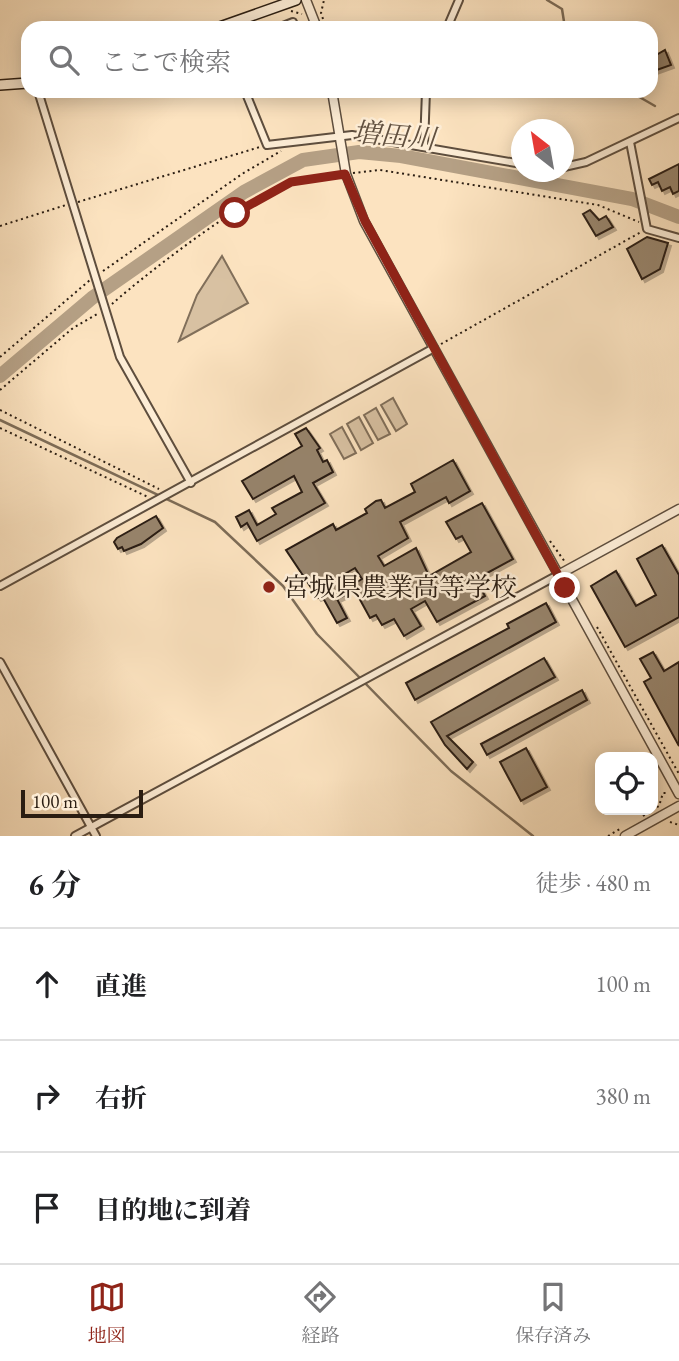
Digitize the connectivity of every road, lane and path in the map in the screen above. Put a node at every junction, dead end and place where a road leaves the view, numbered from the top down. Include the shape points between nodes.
1 (296, 0) edge
2 (306, 0) edge
3 (324, 0) edge
4 (458, 0) edge
5 (290, 10) dead end
6 (321, 13) dead end
7 (306, 18) dead end
8 (236, 21) edge
9 (313, 21) edge
10 (450, 21) edge
11 (21, 84) edge
12 (0, 85) edge
13 (40, 98) edge
14 (248, 98) edge
15 (333, 98) edge
16 (426, 98) edge
17 (679, 118) edge
18 (338, 134) junction
19 (294, 142) junction
20 (630, 142) junction
21 (267, 145) junction
22 (424, 146) junction
23 (511, 162) edge
24 (574, 166) edge
25 (345, 171) junction
26 (72, 204) junction
27 (646, 225) junction
28 (0, 226) edge
29 (679, 238) edge
30 (95, 279) junction
31 (104, 309) junction
32 (434, 348) junction
33 (0, 357) edge
34 (0, 390) edge
35 (0, 410) edge
36 (0, 428) edge
37 (191, 483) junction
38 (168, 494) junction
39 (157, 500) junction
40 (679, 509) edge
41 (560, 559) dead end
42 (566, 562) dead end
43 (558, 575) junction
44 (0, 586) edge
45 (593, 619) dead end
46 (0, 662) edge
47 (679, 774) edge
48 (669, 793) dead end
49 (679, 794) edge
50 (661, 800) junction
51 (667, 802) dead end
52 (679, 806) edge
53 (639, 818) dead end
54 (676, 819) dead end
55 (629, 824) dead end
56 (679, 825) edge
57 (91, 828) junction
58 (75, 836) edge
59 (96, 836) edge
60 (608, 836) edge
61 (625, 836) edge

1 - 8 main road
2 - 9 street
3 - 6 path
4 - 10 street
5 - 7 path
11 - 12 main road
13 - 26 street
14 - 21 street
15 - 18 street
16 - 22 street
17 - 20 street
18 - 19 street
18 - 22 street
18 - 25 street
19 - 21 street
19 - 30 path
20 - 24 street
20 - 27 street
21 - 26 path
22 - 23 street
25 - 27 path via 380,170 598,205
25 - 31 path via 304,177 269,192 192,241
25 - 32 street via 365,221
26 - 28 path
26 - 30 street
27 - 29 street
27 - 32 path
30 - 31 street
30 - 33 path
31 - 34 path via 73,328
31 - 37 street via 120,357
32 - 37 street
32 - 43 street
35 - 38 path
36 - 39 path
37 - 38 street
38 - 39 street
39 - 44 street
40 - 43 street
41 - 42 path
43 - 49 street
43 - 57 street
45 - 47 path
46 - 57 street
48 - 50 path via 663,793
50 - 51 path
50 - 53 path
52 - 61 street
54 - 56 path via 674,823
55 - 60 path
57 - 58 street
57 - 59 street

